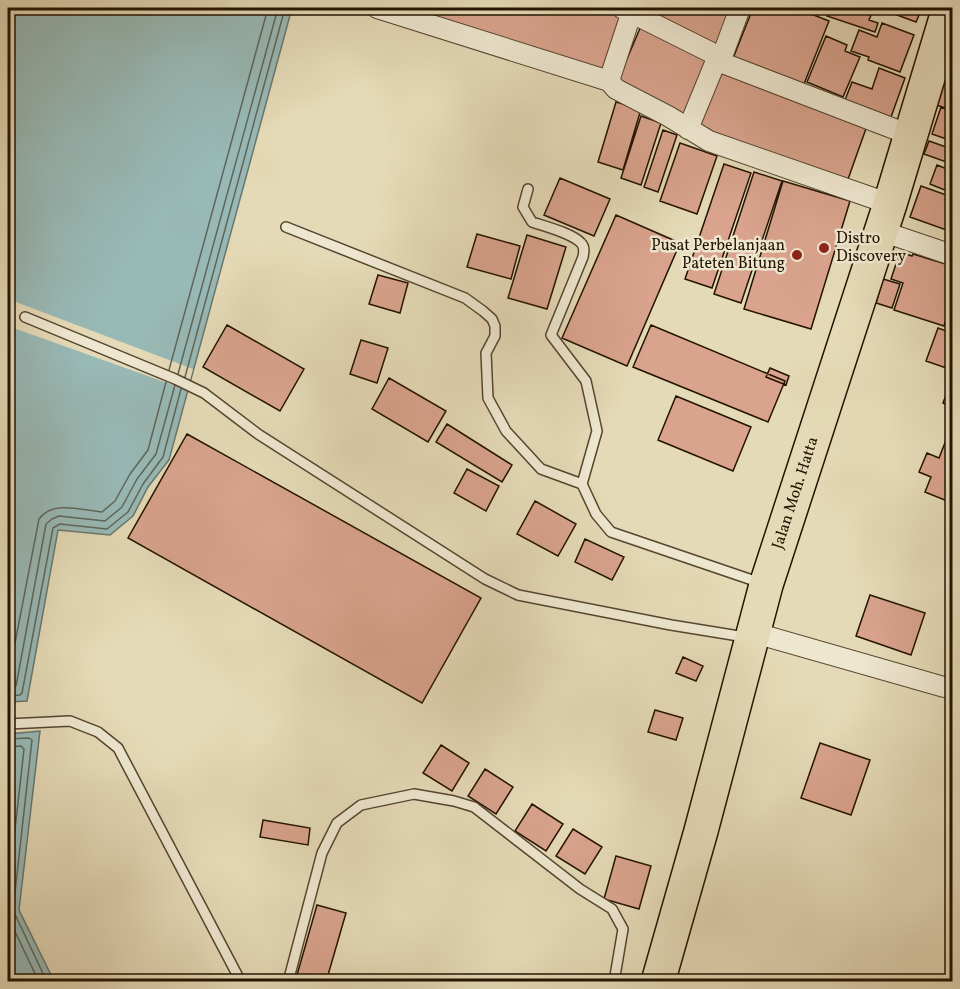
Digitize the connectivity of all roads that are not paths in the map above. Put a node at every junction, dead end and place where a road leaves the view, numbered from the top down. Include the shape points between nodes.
1 (377, 8) edge
2 (740, 8) edge
3 (949, 8) edge
4 (627, 9) edge
5 (719, 59) junction
6 (609, 81) junction
7 (688, 129) junction
8 (910, 135) junction
9 (528, 189) dead end
10 (886, 218) junction
11 (286, 226) dead end
12 (952, 255) edge
13 (25, 317) dead end
14 (582, 484) junction
15 (766, 585) junction
16 (754, 636) junction
17 (944, 687) dead end
18 (8, 724) edge
19 (241, 981) edge
20 (288, 981) edge
21 (614, 981) edge
22 (658, 981) edge

1 - 6 street
2 - 5 street
3 - 8 highway, Jalan Moh. Hatta
4 - 5 street
4 - 6 street
5 - 7 street
5 - 8 street
6 - 7 street via 616,89
7 - 10 street
8 - 10 highway, Jalan Moh. Hatta
9 - 14 lane via 523,207 532,222 580,242 584,249 551,335 586,381 597,431
10 - 12 street
10 - 15 highway, Jalan Moh. Hatta
11 - 14 lane via 465,298 483,311 495,326 495,336 486,352 488,398 506,431 541,469
13 - 16 lane via 204,393 258,434 485,579 518,595 671,625
14 - 15 lane via 596,514 611,532
15 - 16 highway, Jalan Moh. Hatta
16 - 17 street
16 - 22 highway, Jalan Moh. Hatta
18 - 19 lane via 70,720 98,732 118,748
20 - 21 lane via 322,853 336,823 361,805 414,794 474,807 612,909 623,928

